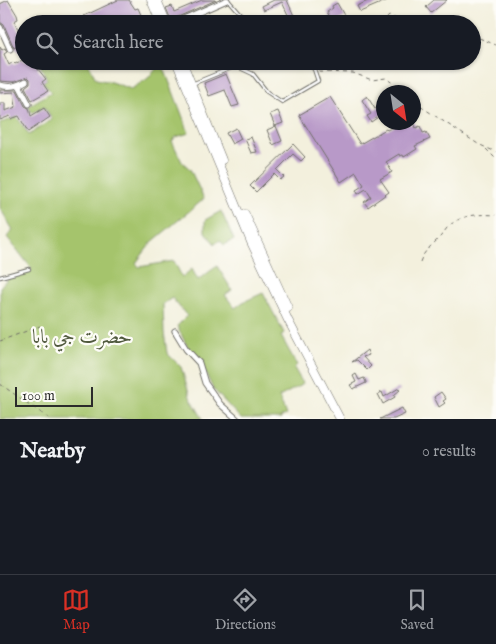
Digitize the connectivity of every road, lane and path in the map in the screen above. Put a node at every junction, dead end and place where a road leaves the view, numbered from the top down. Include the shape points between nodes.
1 (151, 0) edge
2 (228, 0) edge
3 (157, 5) edge
4 (193, 15) edge
5 (241, 15) edge
6 (0, 27) edge
7 (481, 39) edge
8 (496, 45) edge
9 (10, 49) dead end
10 (180, 70) edge
11 (184, 70) edge
12 (226, 70) edge
13 (244, 70) edge
14 (314, 70) edge
15 (316, 70) edge
16 (337, 70) edge
17 (336, 73) junction
18 (26, 81) dead end
19 (0, 85) edge
20 (19, 85) junction
21 (188, 85) junction
22 (395, 85) edge
23 (29, 104) dead end
24 (421, 106) edge
25 (485, 147) junction
26 (496, 152) edge
27 (496, 159) edge
28 (496, 215) edge
29 (254, 243) junction
30 (420, 262) dead end
31 (29, 269) dead end
32 (0, 277) edge
33 (40, 326) dead end
34 (175, 331) dead end
35 (0, 341) edge
36 (0, 384) edge
37 (50, 419) edge
38 (237, 419) edge
39 (340, 419) edge
40 (345, 419) edge

1 - 3 main road
2 - 4 street
2 - 5 lane
6 - 9 street
7 - 8 path
10 - 21 main road
11 - 21 main road
12 - 21 lane
13 - 14 lane via 282,102 318,81
15 - 17 path
16 - 17 path
17 - 22 path via 353,73 372,80 386,78
18 - 20 street
19 - 20 street
20 - 23 street
21 - 29 main road
24 - 25 path
25 - 26 path
25 - 27 path
28 - 30 path via 477,214 460,218 426,250
29 - 39 main road via 288,320
29 - 40 main road
31 - 32 lane
33 - 35 path
34 - 38 street via 186,350 199,363 205,383 220,404
36 - 37 path

